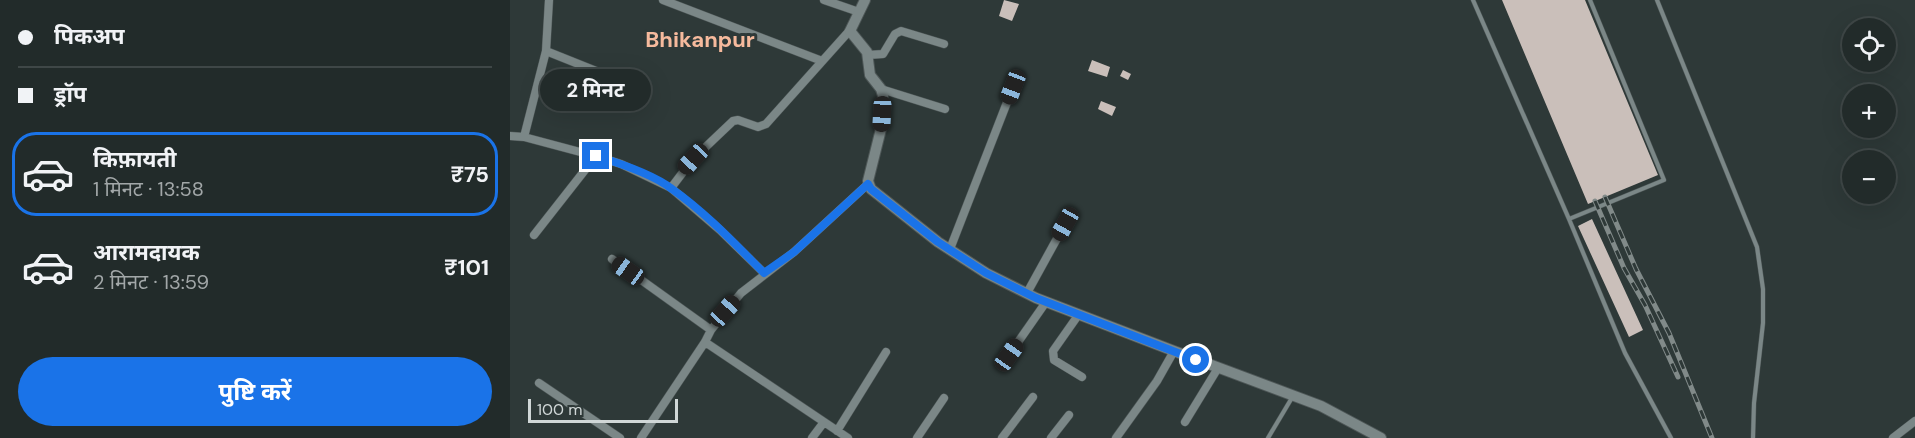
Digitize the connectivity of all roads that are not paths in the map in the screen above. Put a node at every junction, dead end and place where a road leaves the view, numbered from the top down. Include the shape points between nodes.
1 (549, 0) edge
2 (663, 0) edge
3 (824, 0) edge
4 (865, 0) edge
5 (1473, 0) edge
6 (1590, 0) edge
7 (1657, 0) edge
8 (859, 12) junction
9 (851, 29) junction
10 (944, 44) dead end
11 (546, 51) junction
12 (868, 55) junction
13 (822, 61) junction
14 (602, 73) dead end
15 (1013, 87) dead end
16 (881, 89) junction
17 (945, 109) dead end
18 (510, 136) edge
19 (524, 137) junction
20 (596, 156) junction
21 (868, 184) junction
22 (671, 188) junction
23 (1569, 219) junction
24 (1065, 224) dead end
25 (534, 235) dead end
26 (950, 249) junction
27 (612, 259) dead end
28 (764, 273) junction
29 (1027, 293) junction
30 (1046, 302) junction
31 (1079, 314) junction
32 (711, 330) junction
33 (705, 342) junction
34 (1174, 351) junction
35 (886, 352) dead end
36 (1009, 355) dead end
37 (1218, 368) junction
38 (1082, 377) dead end
39 (539, 383) dead end
40 (1294, 396) junction
41 (1033, 397) dead end
42 (944, 398) dead end
43 (1069, 415) dead end
44 (1915, 421) edge
45 (824, 422) junction
46 (1185, 422) dead end
47 (837, 430) junction
48 (1373, 436) edge
49 (620, 438) edge
50 (641, 438) edge
51 (812, 438) edge
52 (848, 438) edge
53 (917, 438) edge
54 (1002, 438) edge
55 (1051, 438) edge
56 (1116, 438) edge
57 (1268, 438) edge
58 (1671, 438) edge
59 (1753, 438) edge
60 (1893, 438) edge

1 - 11 street
2 - 13 street
3 - 8 street
4 - 8 street
5 - 23 lane
6 - 23 lane via 1664,180
7 - 59 lane via 1757,247 1763,289
8 - 9 street
9 - 12 street
9 - 13 street
10 - 12 street via 901,31 882,54
11 - 14 street
11 - 19 street
12 - 16 street via 870,75
13 - 22 street via 766,124 758,127 741,120 733,122 693,159
15 - 26 street
16 - 17 street
16 - 21 street via 881,129
18 - 19 street
19 - 20 street
20 - 22 street
20 - 25 street
21 - 26 street
21 - 28 street via 794,252
22 - 28 street
23 - 58 lane via 1625,353
24 - 29 street
26 - 29 street
27 - 32 street
28 - 32 street via 741,293
29 - 30 street
30 - 31 street
30 - 36 street
31 - 34 street
31 - 38 street via 1052,356
32 - 33 street
33 - 45 street
33 - 50 street
34 - 37 street
34 - 56 street
35 - 47 street
37 - 40 street
37 - 46 street
39 - 49 street
40 - 48 street via 1321,406
40 - 57 lane
41 - 54 street
42 - 53 street
43 - 55 street
44 - 60 street
45 - 47 street
45 - 51 street
47 - 52 street

